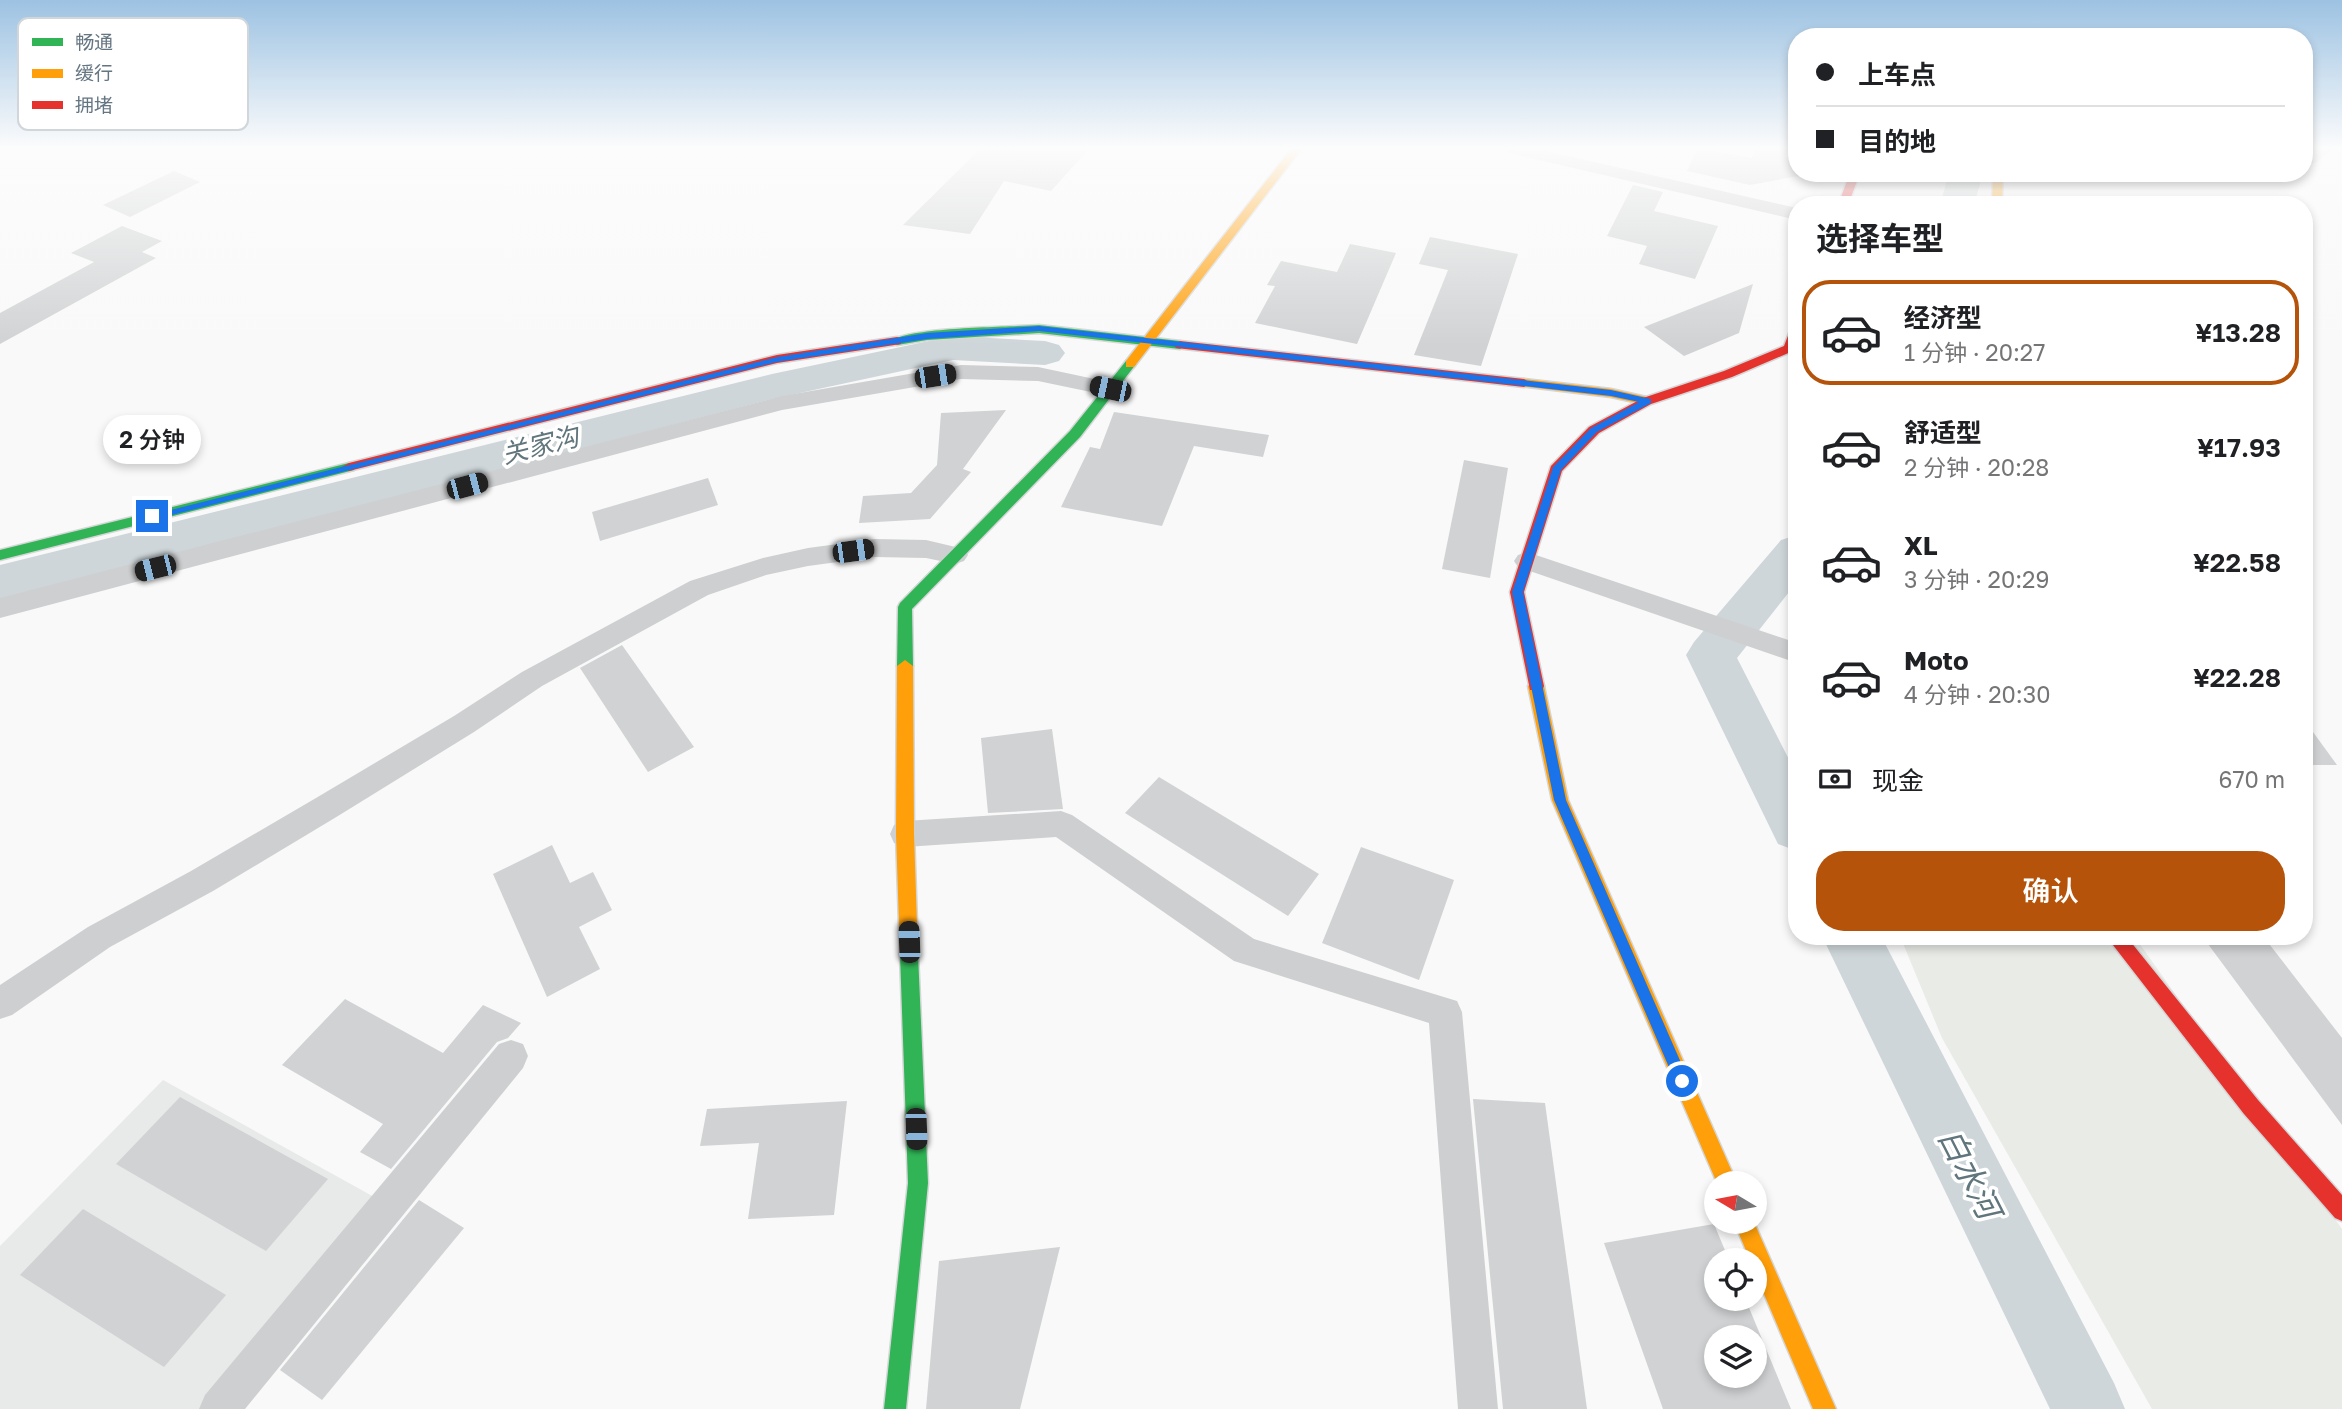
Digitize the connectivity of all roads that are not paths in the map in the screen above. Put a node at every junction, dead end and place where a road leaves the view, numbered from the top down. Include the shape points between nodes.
1 (1246, 214) edge
2 (1149, 340) junction
3 (1788, 348) edge
4 (1110, 389) junction
5 (1647, 401) junction
6 (6, 548) edge
7 (955, 555) junction
8 (1527, 561) junction
9 (0, 608) edge
10 (1788, 650) edge
11 (905, 834) junction
12 (2122, 945) edge
13 (0, 1004) edge
14 (511, 1056) dead end
15 (1722, 1171) edge
16 (2342, 1211) edge
17 (1749, 1234) edge
18 (219, 1409) edge
19 (895, 1409) edge
20 (1478, 1409) edge
21 (1825, 1409) edge

1 - 2 main road
2 - 4 main road
2 - 5 main road via 1611,393
2 - 6 main road via 1039,328 927,336 777,359
3 - 5 main road
4 - 7 main road via 1075,434
4 - 9 street via 1038,374 961,372 782,403
5 - 8 main road via 1594,430 1556,469
7 - 11 main road via 905,607
7 - 13 street via 876,548 762,567 699,588 532,678 293,827 99,937
8 - 10 street
8 - 15 main road via 1517,592 1560,800
11 - 19 main road via 918,1183
11 - 20 street via 1061,824 1245,951 1444,1012
12 - 16 main road
14 - 18 street
17 - 21 main road

